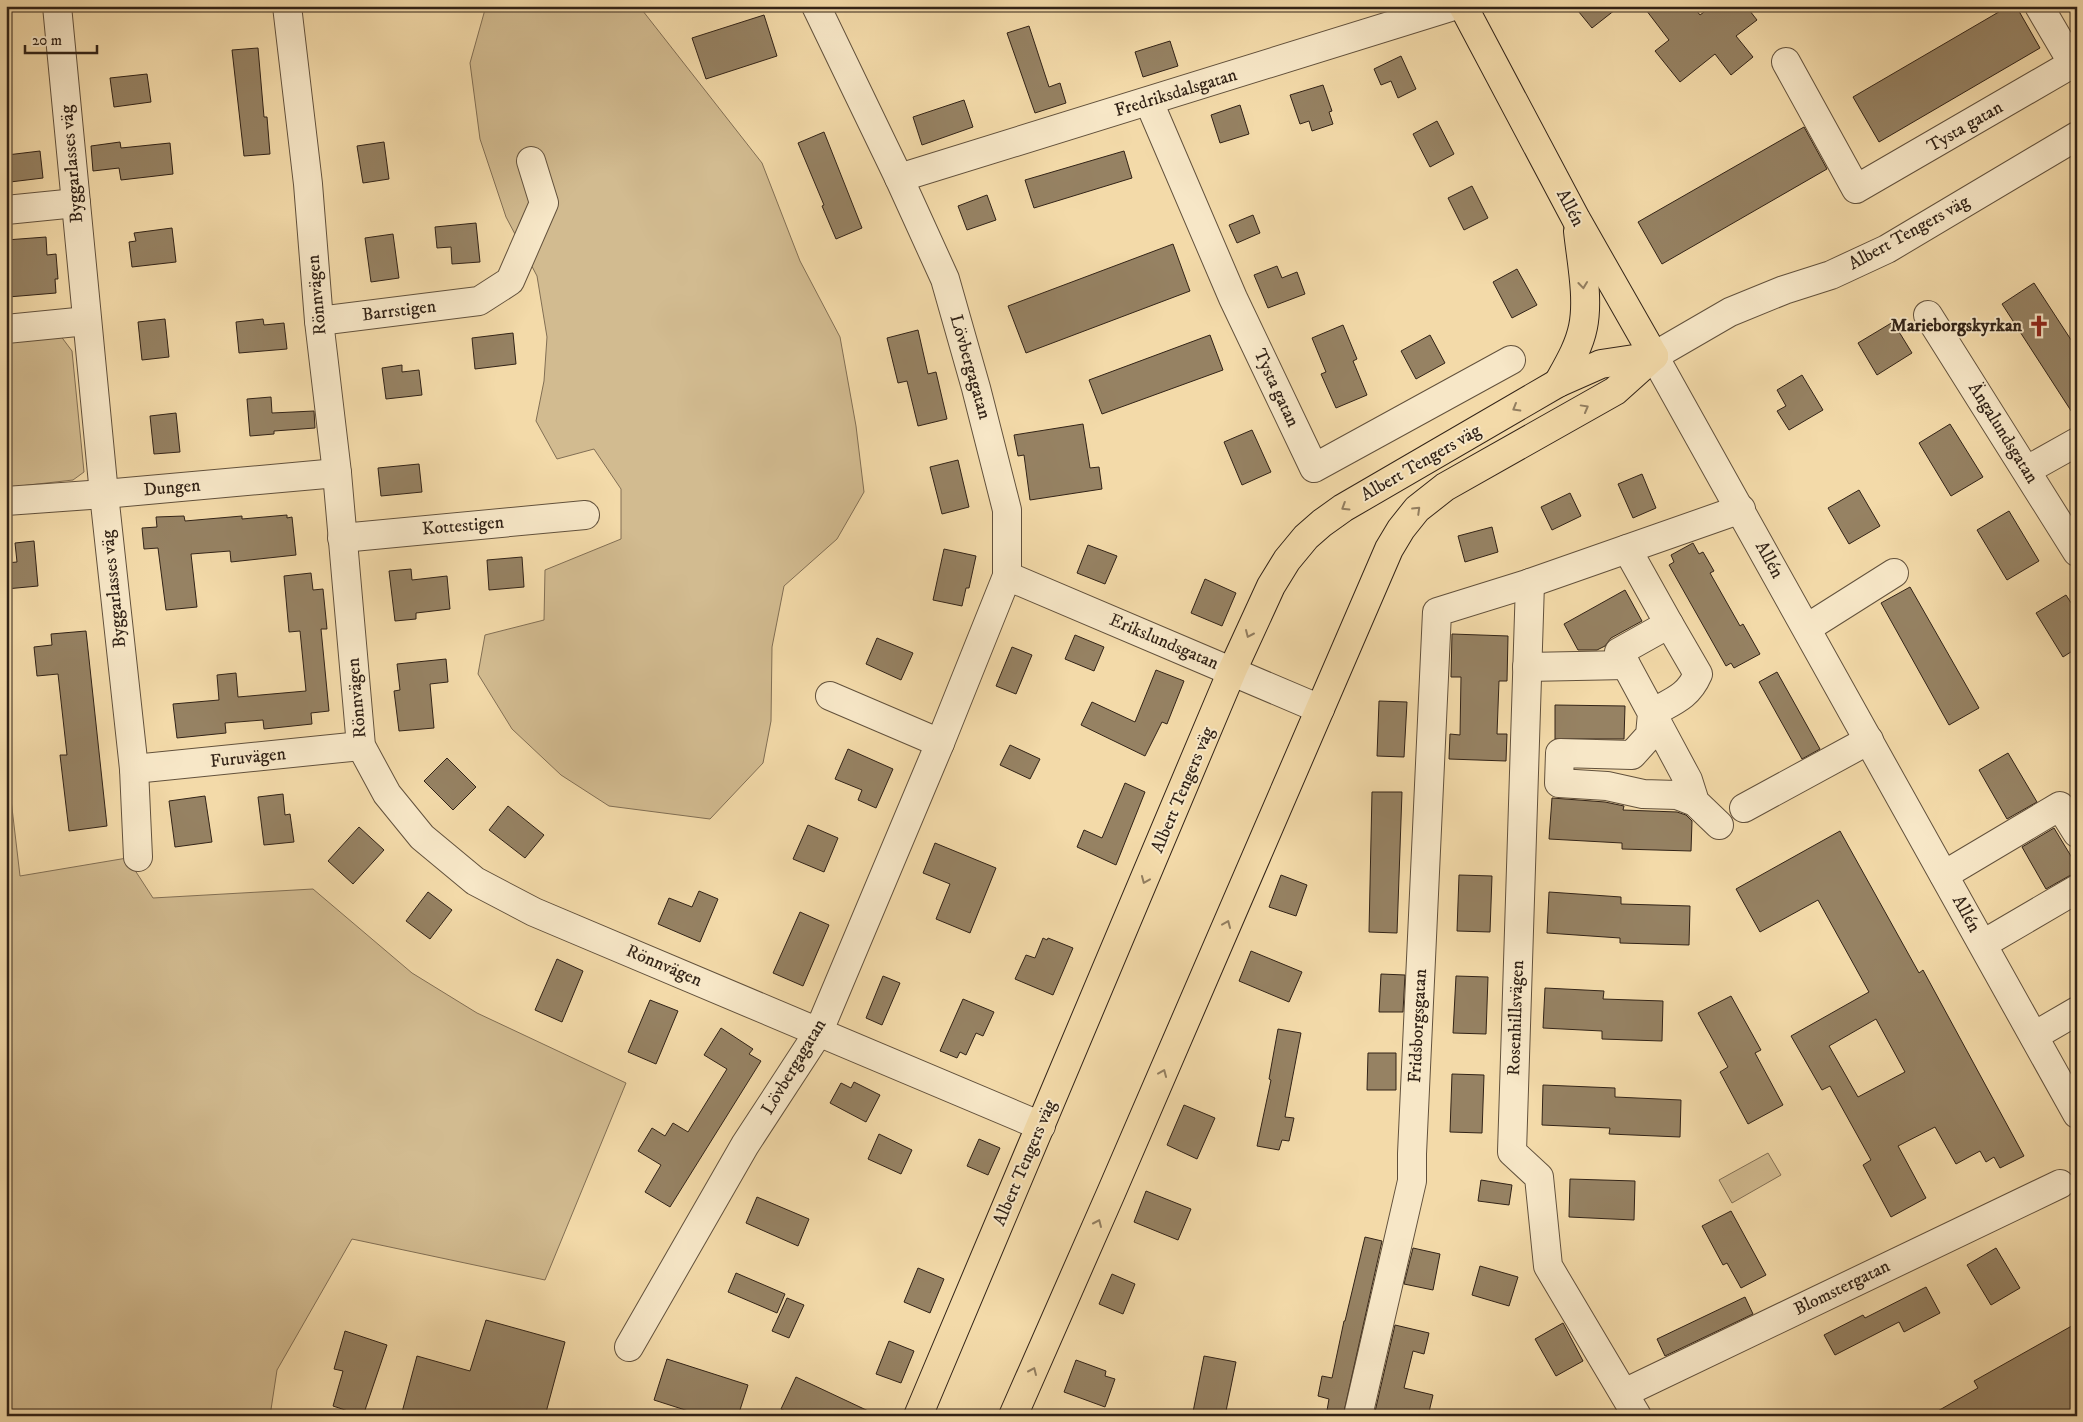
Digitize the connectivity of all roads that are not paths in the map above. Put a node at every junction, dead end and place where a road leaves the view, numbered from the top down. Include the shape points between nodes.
1 (57, 6) edge
2 (287, 6) edge
3 (816, 6) edge
4 (1454, 6) edge
5 (1463, 6) edge
6 (2040, 6) edge
7 (1786, 62) dead end
8 (2075, 62) edge
9 (1148, 102) junction
10 (2077, 136) edge
11 (531, 161) dead end
12 (899, 178) junction
13 (76, 203) junction
14 (6, 210) edge
15 (1576, 219) junction
16 (1928, 315) dead end
17 (87, 321) junction
18 (319, 321) junction
19 (6, 329) edge
20 (1654, 356) junction
21 (1511, 360) dead end
22 (1558, 383) junction
23 (2077, 442) edge
24 (2026, 470) junction
25 (337, 473) junction
26 (104, 494) junction
27 (6, 501) edge
28 (1741, 509) junction
29 (585, 514) dead end
30 (342, 538) junction
31 (1627, 549) junction
32 (2077, 552) edge
33 (1894, 573) dead end
34 (1007, 576) junction
35 (1530, 584) junction
36 (1669, 624) junction
37 (1807, 628) junction
38 (1626, 665) junction
39 (1527, 667) junction
40 (1232, 671) junction
41 (830, 696) dead end
42 (1320, 709) junction
43 (1652, 712) junction
44 (1869, 740) junction
45 (940, 743) junction
46 (361, 746) junction
47 (1632, 755) junction
48 (134, 769) junction
49 (1643, 794) junction
50 (1695, 802) junction
51 (1744, 808) dead end
52 (1720, 825) dead end
53 (2077, 833) edge
54 (138, 857) dead end
55 (1944, 875) junction
56 (2077, 889) edge
57 (1983, 944) junction
58 (2077, 1011) edge
59 (818, 1032) junction
60 (2034, 1036) junction
61 (2077, 1114) edge
62 (1041, 1126) junction
63 (2060, 1184) dead end
64 (629, 1347) dead end
65 (1631, 1404) edge
66 (918, 1416) edge
67 (1013, 1416) edge
68 (1358, 1416) edge

1 - 13 street, Byggarlasses väg
2 - 18 street, Rönnvägen via 308,184
3 - 12 street, Lövbergagatan
4 - 9 street, Fredriksdalsgatan
5 - 15 main road, Allén
6 - 8 street, Tysta gatan
7 - 8 street, Tysta gatan via 1848,195
9 - 12 street, Fredriksdalsgatan
9 - 21 street, Tysta gatan via 1233,298 1314,468
10 - 20 street, Albert Tengers väg via 1888,249 1831,275 1730,312
11 - 18 street, Barrstigen via 544,203 510,281 479,301
12 - 34 street, Lövbergagatan via 945,279 976,388 1007,510
13 - 14 street
13 - 17 street, Byggarlasses väg
15 - 20 main road, Allén
15 -> 22 main road via 1584,320 1574,354
16 - 24 street, Ängalundsgatan
17 - 19 street
17 - 26 street, Byggarlasses väg
18 - 25 street, Rönnvägen
20 - 22 main road, Albert Tengers väg via 1601,364
20 - 28 street, Allén
42 -> 20 main road, Albert Tengers väg via 1389,549 1400,529 1417,510 1445,487 1615,391
22 -> 40 main road, Albert Tengers väg via 1343,508 1306,537 1271,586
23 - 24 street
24 - 32 street, Ängalundsgatan
25 - 26 street, Dungen
25 - 30 street, Rönnvägen
26 - 27 street, Dungen
26 - 48 street, Byggarlasses väg
28 - 31 street
28 - 37 street, Allén
29 - 30 street, Kottestigen
30 - 46 street, Rönnvägen
31 - 35 street
31 - 36 street
33 - 37 street
34 - 40 street, Erikslundsgatan
34 - 45 street, Lövbergagatan
35 - 39 street, Rosenhillsvägen
35 - 68 street, Fridsborgsgatan via 1437,612 1412,1181
36 - 38 street via 1619,652
36 - 43 street via 1698,674 1692,688
37 - 44 street, Allén
38 - 39 street
38 - 43 street
39 - 65 street, Rosenhillsvägen via 1512,1152 1539,1177 1548,1266
40 - 42 street, Erikslundsgatan
40 -> 62 main road, Albert Tengers väg
41 - 45 street
67 -> 42 main road, Albert Tengers väg
43 - 47 street via 1650,735
43 - 50 street via 1688,780
44 - 51 street
44 - 55 street, Allén
45 - 59 street, Lövbergagatan
46 - 48 street, Furuvägen
46 - 59 street, Rönnvägen via 387,794 422,837 475,881 534,912
47 - 49 street via 1629,762 1632,785
47 - 49 street via 1560,753 1559,783 1607,786
48 - 54 street, Byggarlasses väg
49 - 50 street via 1677,795
50 - 52 street
53 - 55 street via 2060,806
55 - 57 street, Allén
56 - 57 street
57 - 60 street, Allén
58 - 60 street
59 - 62 street, Rönnvägen
59 - 64 street, Lövbergagatan via 745,1145
60 - 61 street, Allén
62 - 66 main road, Albert Tengers väg
63 - 65 street, Blomstergatan

